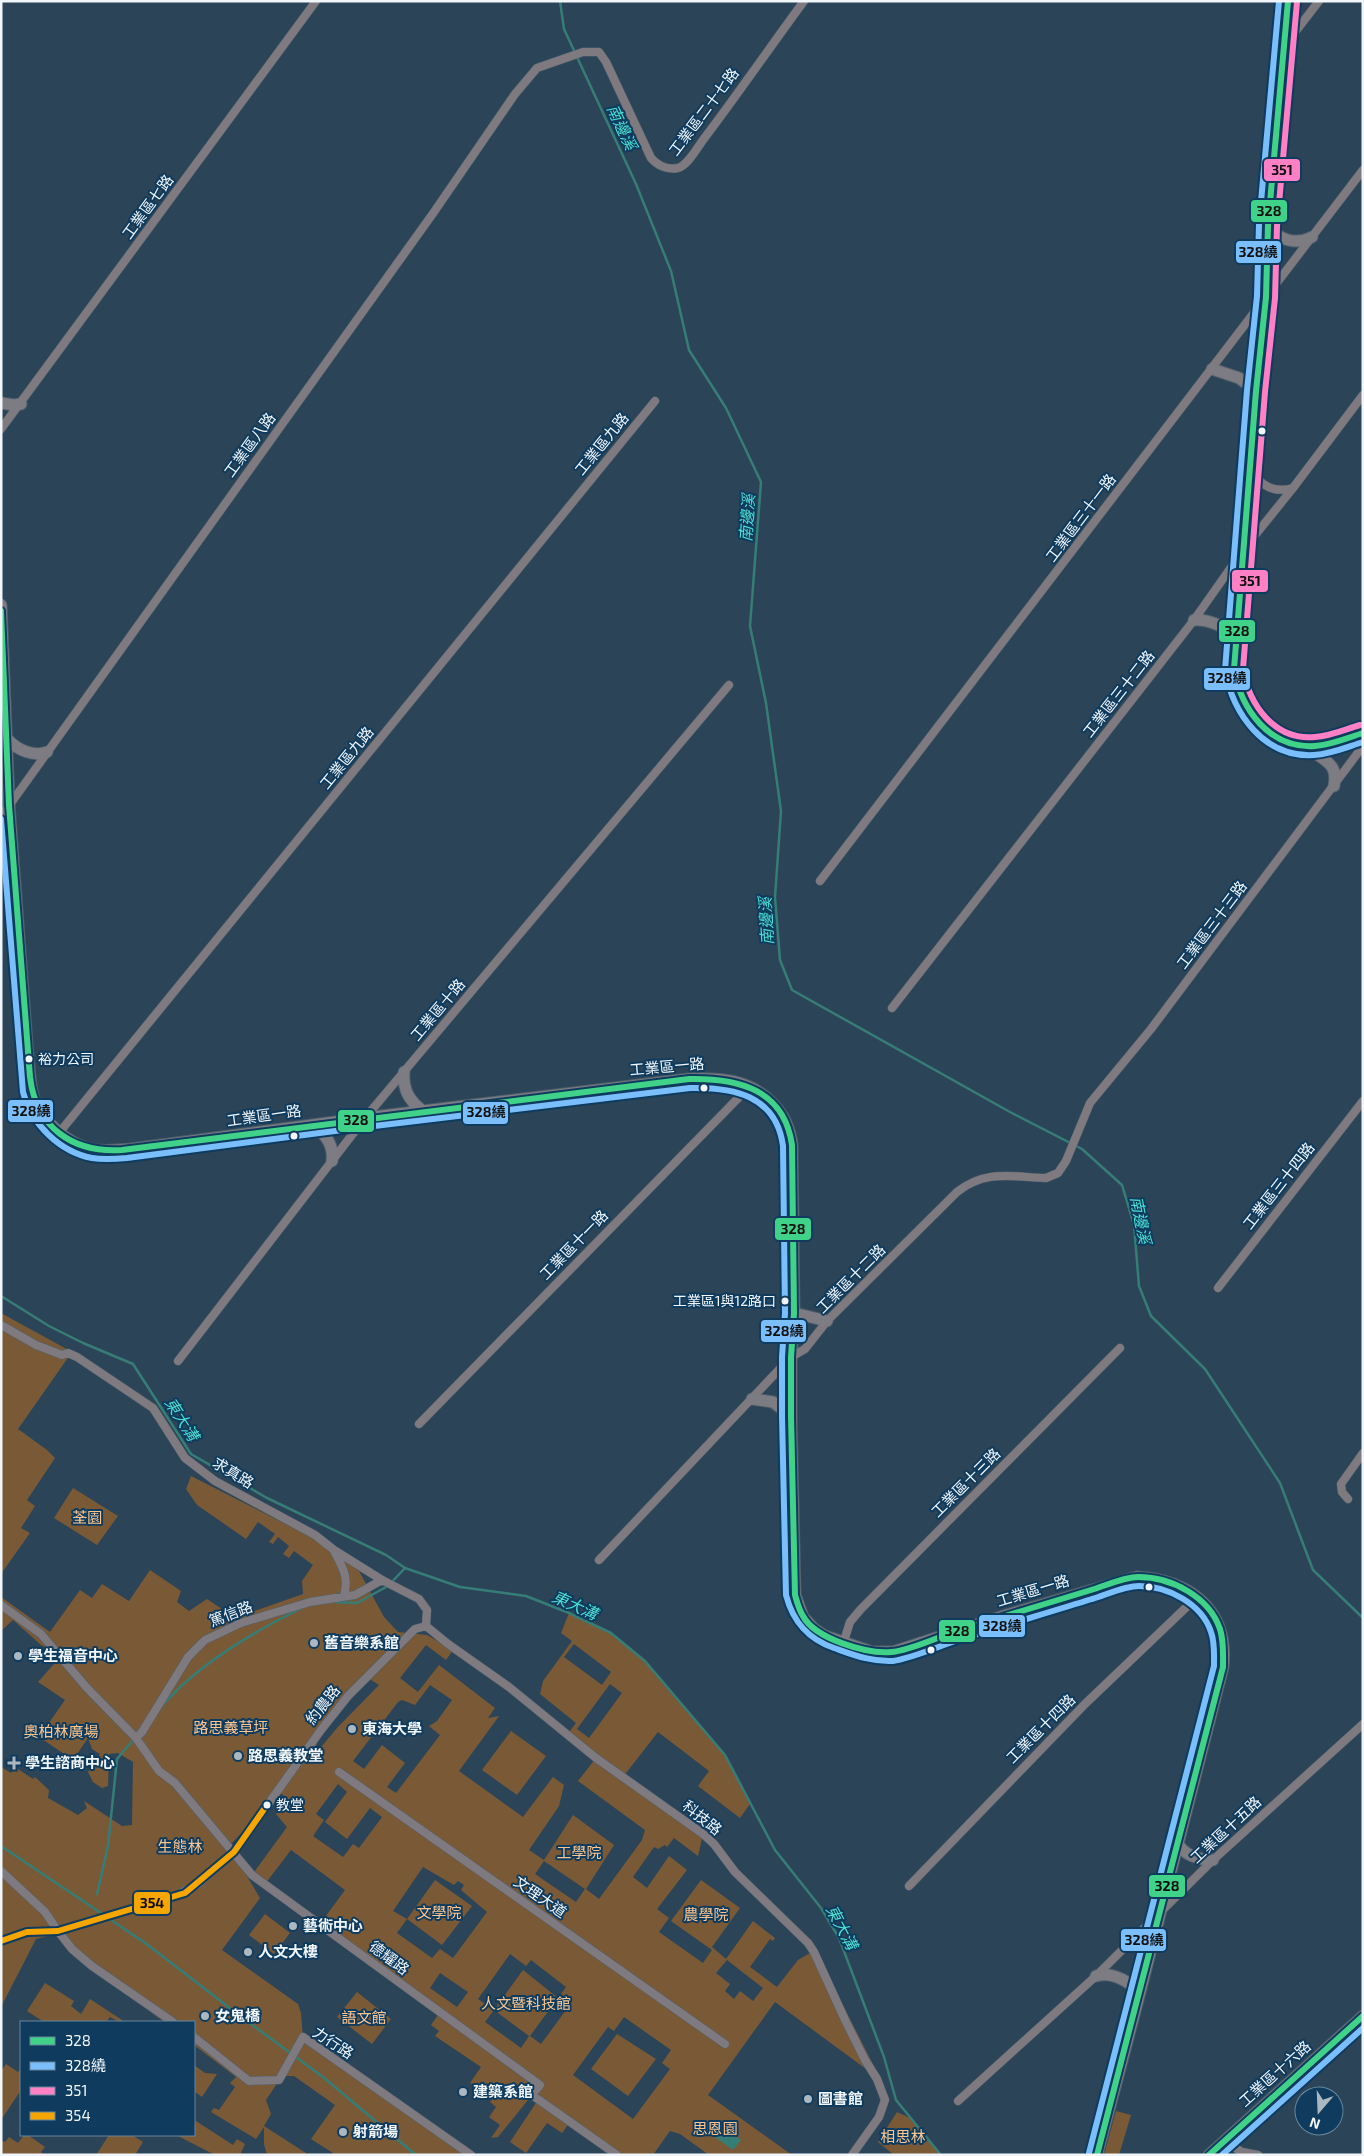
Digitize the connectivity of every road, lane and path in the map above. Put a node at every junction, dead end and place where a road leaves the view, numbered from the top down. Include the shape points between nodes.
1 (316, 1) edge
2 (804, 1) edge
3 (1288, 1) edge
4 (1319, 1) edge
5 (1285, 46) junction
6 (599, 52) joint
7 (1363, 170) edge
8 (1268, 225) junction
9 (1312, 237) junction
10 (1266, 297) junction
11 (1212, 368) junction
12 (1256, 391) junction
13 (1363, 395) edge
14 (655, 401) dead end
15 (1, 403) edge
16 (21, 404) junction
17 (1, 429) edge
18 (1252, 467) junction
19 (1293, 488) junction
20 (1244, 549) junction
21 (1, 605) edge
22 (1194, 620) junction
23 (1237, 640) junction
24 (729, 685) dead end
25 (1363, 733) edge
26 (8, 740) junction
27 (1308, 746) junction
28 (1363, 746) edge
29 (47, 752) junction
30 (1334, 786) junction
31 (10, 806) junction
32 (1, 817) edge
33 (1, 854) edge
34 (14, 862) junction
35 (820, 881) dead end
36 (892, 1008) dead end
37 (404, 1072) junction
38 (750, 1086) junction
39 (1363, 1101) edge
40 (422, 1111) junction
41 (365, 1118) junction
42 (312, 1125) junction
43 (59, 1133) junction
44 (332, 1160) junction
45 (1066, 1161) joint
46 (1218, 1288) dead end
47 (794, 1313) junction
48 (827, 1321) junction
49 (1, 1325) edge
50 (1120, 1348) dead end
51 (792, 1357) junction
52 (178, 1361) dead end
53 (752, 1399) junction
54 (791, 1416) junction
55 (419, 1424) dead end
56 (1363, 1453) edge
57 (1348, 1499) dead end
58 (334, 1550) junction
59 (599, 1560) dead end
60 (382, 1580) junction
61 (344, 1596) junction
62 (1197, 1597) junction
63 (1, 1605) edge
64 (426, 1626) junction
65 (844, 1644) junction
66 (1363, 1724) edge
67 (134, 1736) junction
68 (339, 1772) dead end
69 (1177, 1842) junction
70 (231, 1849) junction
71 (1213, 1860) junction
72 (1, 1871) edge
73 (910, 1886) dead end
74 (1160, 1911) junction
75 (58, 1931) junction
76 (1, 1941) edge
77 (1096, 1976) junction
78 (1140, 1992) junction
79 (1363, 2016) edge
80 (172, 2021) edge
81 (195, 2038) edge
82 (725, 2044) dead end
83 (958, 2102) dead end
84 (1223, 2141) junction
85 (471, 2155) edge
86 (617, 2155) edge
87 (852, 2155) edge
88 (1097, 2155) edge
89 (1209, 2155) edge
90 (1258, 2155) edge

1 - 16 street, 工業區七路
2 - 6 street, 工業區二十七路 via 679,168 657,165 651,158
3 - 5 street
4 - 5 street
5 - 8 street
6 - 29 street, 工業區八路 via 583,52 537,68 521,88
7 - 9 street, 工業區三十一路
8 - 9 street via 1275,234 1292,242 1304,242
8 - 10 street
9 - 10 street, 工業區三十一路
10 - 11 street, 工業區三十一路
10 - 12 street
11 - 12 street via 1239,378
11 - 35 street, 工業區三十一路
12 - 18 street
13 - 19 street, 工業區三十二路
14 - 43 street, 工業區九路
15 - 16 street
16 - 17 street, 工業區七路
18 - 19 street via 1258,479 1268,487
18 - 20 street
19 - 20 street, 工業區三十二路
20 - 22 street, 工業區三十二路
20 - 23 street
21 - 26 street, 工業區一路
22 - 23 street via 1213,623
22 - 36 street, 工業區三十二路
23 - 27 street via 1234,658 1236,681 1249,713 1273,734
24 - 37 street, 工業區十路
25 - 27 street
26 - 29 street via 13,746 28,752
26 - 31 street, 工業區一路
27 - 30 street via 1331,765
28 - 30 street, 工業區三十三路
29 - 31 street, 工業區八路
30 - 45 street, 工業區三十三路 via 1151,1029 1090,1103
31 - 32 street, 工業區八路
31 - 34 street, 工業區一路
33 - 34 street
34 - 43 street, 工業區一路 via 32,1092 38,1107
37 - 40 street via 406,1093
37 - 41 street, 工業區十路
38 - 40 street, 工業區一路 via 730,1080 689,1078
38 - 47 street, 工業區一路 via 776,1106 790,1134
38 - 55 street, 工業區十一路
39 - 46 street, 工業區三十四路
40 - 41 street, 工業區一路
41 - 42 street, 工業區一路
41 - 44 street, 工業區十路
42 - 43 street, 工業區一路 via 131,1149 96,1150
42 - 44 street via 331,1145
44 - 52 street, 工業區十路
45 - 48 street, 工業區十二路 via 1058,1173 1046,1178 992,1176 968,1183
47 - 48 street
47 - 51 street, 工業區一路
48 - 51 street, 工業區十二路 via 805,1349
49 - 58 street, 求真路 via 36,1345 77,1357 153,1408 184,1458 215,1481 315,1535
50 - 65 street, 工業區十三路 via 860,1609 850,1622
51 - 53 street, 工業區十二路
51 - 54 street, 工業區一路
53 - 54 street via 773,1402
53 - 59 street, 工業區十二路
54 - 65 street, 工業區一路 via 795,1595 803,1617 814,1629
56 - 57 street via 1341,1484
58 - 60 street, 求真路
58 - 61 street via 346,1574
60 - 61 street, 篤信路 via 355,1595
60 - 64 street, 求真路 via 424,1604
61 - 67 street, 篤信路 via 310,1602 241,1623 205,1640 188,1657 142,1732
62 - 65 street, 工業區一路 via 1171,1583 1136,1576 893,1652 872,1652
62 - 69 street, 工業區一路 via 1217,1623 1224,1650
62 - 73 street, 工業區十四路 via 1079,1711
63 - 67 street via 40,1634
64 - 70 street, 約農路 via 415,1630 348,1696
64 - 87 street, 科技路 via 509,1687 596,1758 714,1844 735,1872 794,1928 814,1952 885,2100 879,2117
66 - 71 street, 工業區十五路
67 - 70 street via 159,1771 175,1783
68 - 82 street, 文理大道
69 - 71 street via 1194,1857
69 - 74 street, 工業區一路
70 - 75 street, 約農路 via 185,1893
70 - 86 street, 德耀路 via 252,1875 540,2085 532,2095
71 - 74 street, 工業區十五路
72 - 75 street via 45,1912
74 - 77 street, 工業區十五路
74 - 78 street, 工業區一路
75 - 76 street via 27,1932
75 - 80 street via 92,1966
77 - 78 street via 1113,1976 1130,1983
77 - 83 street, 工業區十五路
78 - 88 street, 工業區一路
79 - 84 street, 工業區十六路
81 - 85 street, 力行路 via 249,2080 279,2080 303,2037
84 - 89 street, 工業區十六路
84 - 90 street via 1242,2152

